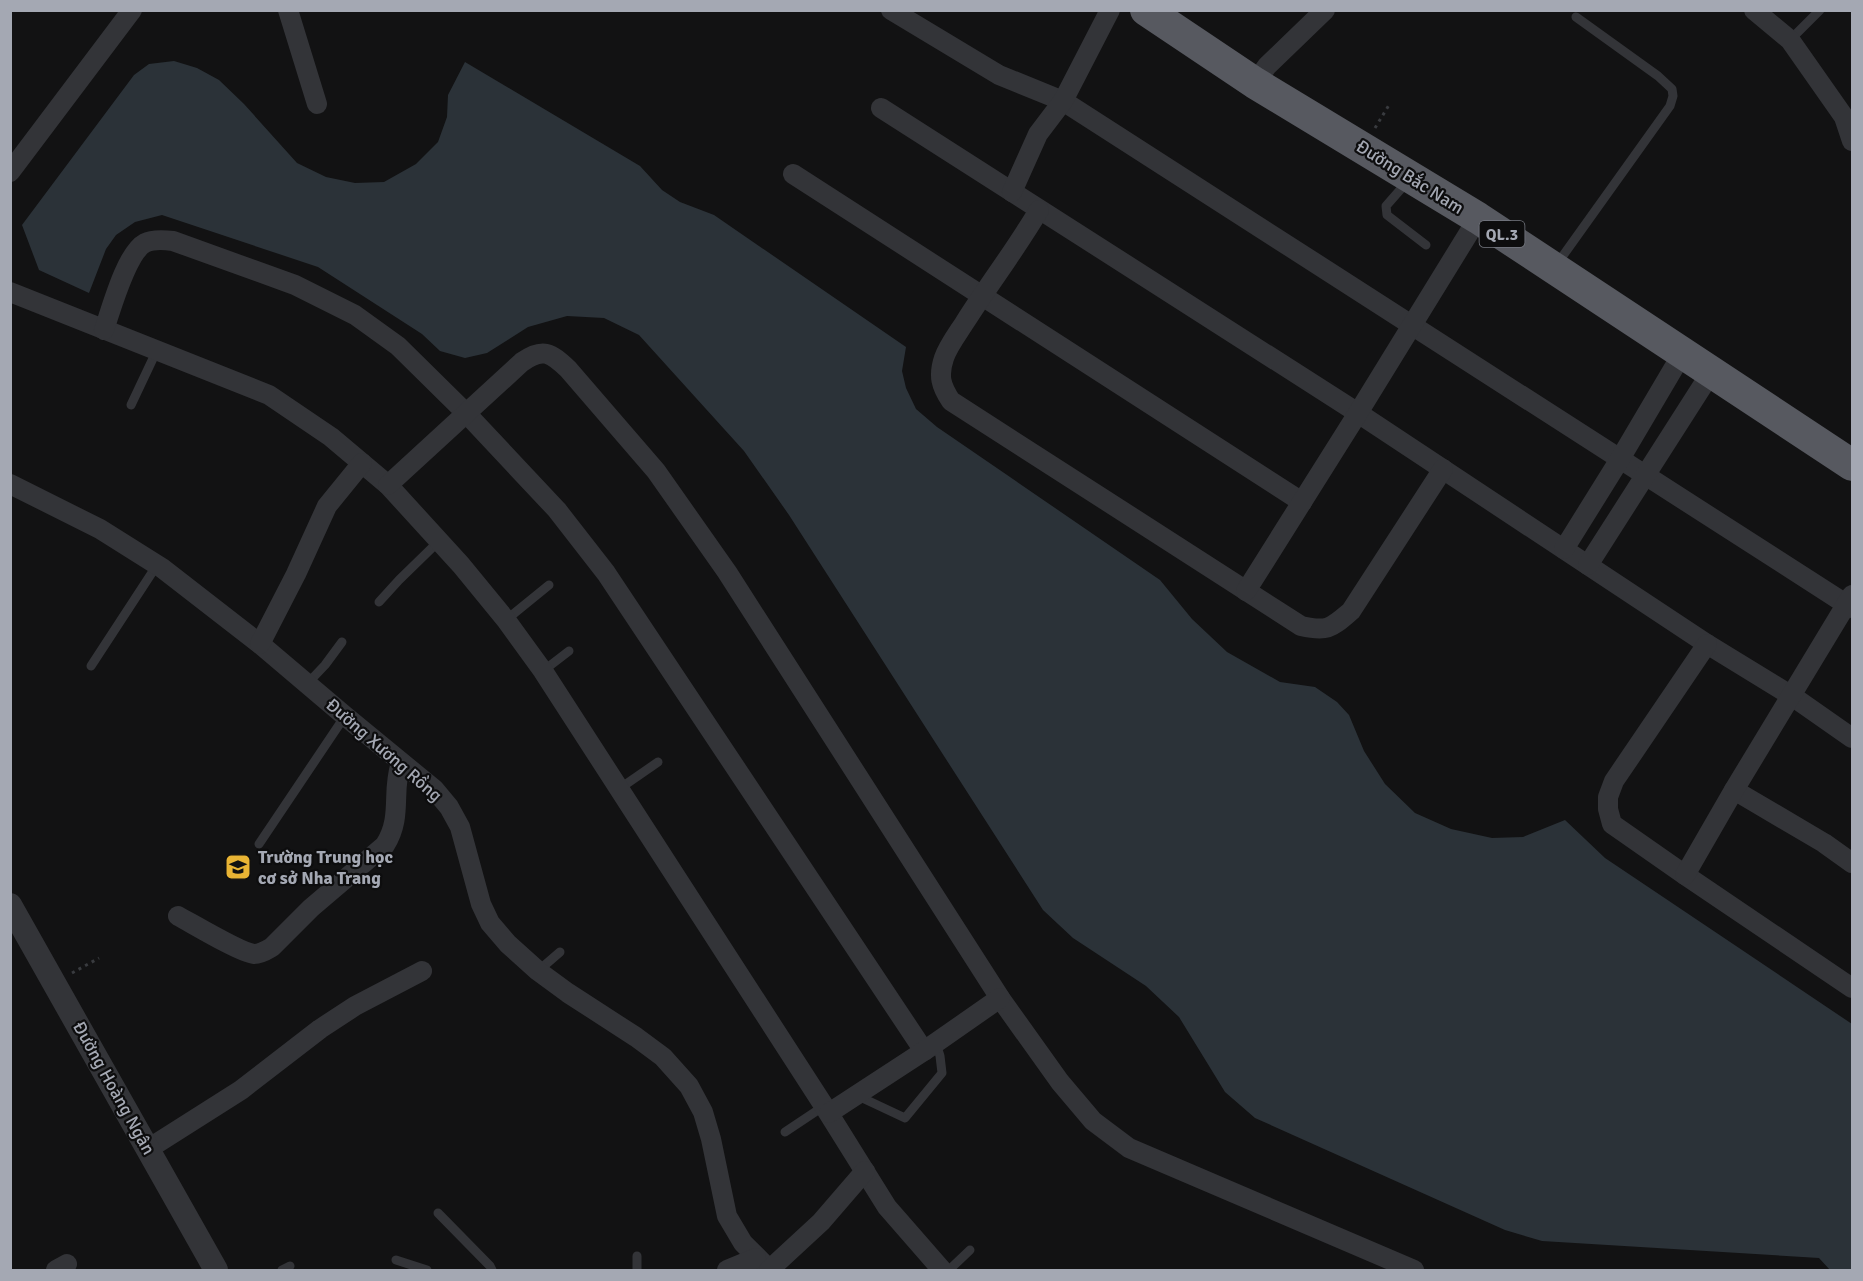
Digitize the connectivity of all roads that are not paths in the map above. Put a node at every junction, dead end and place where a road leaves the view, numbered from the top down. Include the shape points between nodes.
1 (132, 10) edge
2 (288, 10) edge
3 (1110, 10) edge
4 (1146, 10) edge
5 (1325, 10) edge
6 (1754, 10) edge
7 (1820, 10) edge
8 (902, 13) edge
9 (1576, 17) dead end
10 (1790, 40) junction
11 (1255, 83) junction
12 (1063, 101) junction
13 (317, 104) dead end
14 (881, 108) dead end
15 (1848, 112) edge
16 (1852, 141) edge
17 (10, 172) edge
18 (793, 174) dead end
19 (1411, 178) junction
20 (1012, 192) junction
21 (1039, 210) junction
22 (1478, 218) junction
23 (1426, 244) dead end
24 (1554, 268) junction
25 (10, 292) edge
26 (982, 295) junction
27 (1411, 325) junction
28 (104, 330) junction
29 (157, 350) junction
30 (1682, 354) junction
31 (1712, 371) junction
32 (131, 405) dead end
33 (466, 413) junction
34 (1358, 413) junction
35 (1620, 459) junction
36 (362, 463) junction
37 (1852, 465) edge
38 (1443, 469) junction
39 (1646, 475) junction
40 (10, 484) edge
41 (388, 485) junction
42 (1302, 502) junction
43 (439, 541) junction
44 (1564, 549) junction
45 (157, 565) junction
46 (1588, 565) junction
47 (549, 585) dead end
48 (1246, 591) junction
49 (379, 602) dead end
50 (1850, 602) edge
51 (506, 620) junction
52 (342, 642) dead end
53 (260, 644) junction
54 (1707, 644) junction
55 (569, 651) dead end
56 (91, 666) dead end
57 (543, 671) junction
58 (308, 684) junction
59 (1792, 696) junction
60 (345, 716) junction
61 (1852, 738) edge
62 (658, 762) dead end
63 (401, 763) junction
64 (619, 789) junction
65 (1734, 790) junction
66 (259, 844) dead end
67 (1852, 863) edge
68 (1685, 875) junction
69 (10, 905) edge
70 (178, 916) dead end
71 (560, 952) dead end
72 (422, 971) dead end
73 (538, 971) junction
74 (1852, 988) edge
75 (1000, 998) junction
76 (930, 1047) junction
77 (856, 1095) junction
78 (826, 1109) junction
79 (785, 1132) dead end
80 (148, 1149) junction
81 (865, 1171) junction
82 (438, 1213) dead end
83 (970, 1250) dead end
84 (637, 1256) dead end
85 (396, 1260) dead end
86 (765, 1266) edge
87 (216, 1270) edge
88 (427, 1270) edge
89 (492, 1270) edge
90 (637, 1270) edge
91 (727, 1270) edge
92 (942, 1270) edge
93 (949, 1270) edge
94 (1414, 1270) edge

1 - 17 street
2 - 13 street
3 - 12 street
4 - 11 highway, Đường Bắc Nam / QL.3
5 - 11 street via 1267,66
6 - 10 street
7 - 10 lane
8 - 12 street via 999,75
9 - 24 lane via 1658,76 1672,89 1673,96 1670,106
10 - 15 street
11 - 19 highway, Đường Bắc Nam / QL.3
12 - 20 street via 1038,134
12 - 27 street
14 - 20 street
15 - 16 street
18 - 26 street
19 - 22 highway, Đường Bắc Nam / QL.3
19 - 23 lane via 1386,206 1388,215
20 - 21 street
21 - 26 street
21 - 34 street
22 - 24 highway, Đường Bắc Nam / QL.3
22 - 27 street
24 - 30 highway, Đường Bắc Nam / QL.3
25 - 28 street
26 - 42 street
26 - 48 street via 944,356 941,387 951,401
27 - 34 street
27 - 35 street
28 - 29 street
28 - 33 street via 136,251 145,243 173,241 295,285 355,315 398,346
29 - 32 lane
29 - 36 street via 269,394
30 - 31 highway, Đường Bắc Nam / QL.3
30 - 35 street
31 - 37 highway, Đường Bắc Nam / QL.3
31 - 39 street
33 - 41 street
33 - 75 street via 533,354 553,355 568,369 656,471 727,572
33 - 76 street via 557,510 606,573
34 - 38 street
34 - 42 street
35 - 39 street
35 - 44 street
36 - 41 street
36 - 53 street via 327,506
38 - 44 street
38 - 48 street via 1351,611 1334,625 1320,630 1301,626
39 - 46 street
39 - 50 street
40 - 45 street, Đường Xương Rồng via 100,529
41 - 43 street
42 - 48 street
43 - 49 lane
43 - 51 street
44 - 46 street
45 - 53 street, Đường Xương Rồng
45 - 56 lane
46 - 54 street
47 - 51 lane
50 - 59 street
51 - 57 street
52 - 58 lane
53 - 58 street, Đường Xương Rồng
54 - 59 street
54 - 68 street via 1614,781 1608,797 1612,824
55 - 57 lane
57 - 64 street
58 - 60 street, Đường Xương Rồng
59 - 61 street
59 - 65 street
60 - 63 street, Đường Xương Rồng
60 - 66 lane
62 - 64 lane
63 - 70 street via 396,818 385,846 272,946 255,954 242,950
63 - 73 street, Đường Xương Rồng via 434,789 449,807 460,827 490,923
64 - 78 street
65 - 67 street
65 - 68 street
68 - 74 street
69 - 80 street, Đường Hoàng Ngân
71 - 73 lane
72 - 80 street via 355,1006 241,1090
73 - 86 street, Đường Xương Rồng via 654,1050 689,1086 711,1139 727,1216 743,1243
75 - 76 street
75 - 94 street via 1093,1121 1129,1148
76 - 77 street
76 - 77 lane via 940,1056 942,1073 906,1118
77 - 78 street
78 - 79 lane
78 - 81 street
80 - 87 street, Đường Hoàng Ngân
81 - 86 street via 821,1222
81 - 92 street via 887,1207
82 - 89 lane
83 - 93 lane
84 - 90 lane
85 - 88 lane
86 - 91 street

